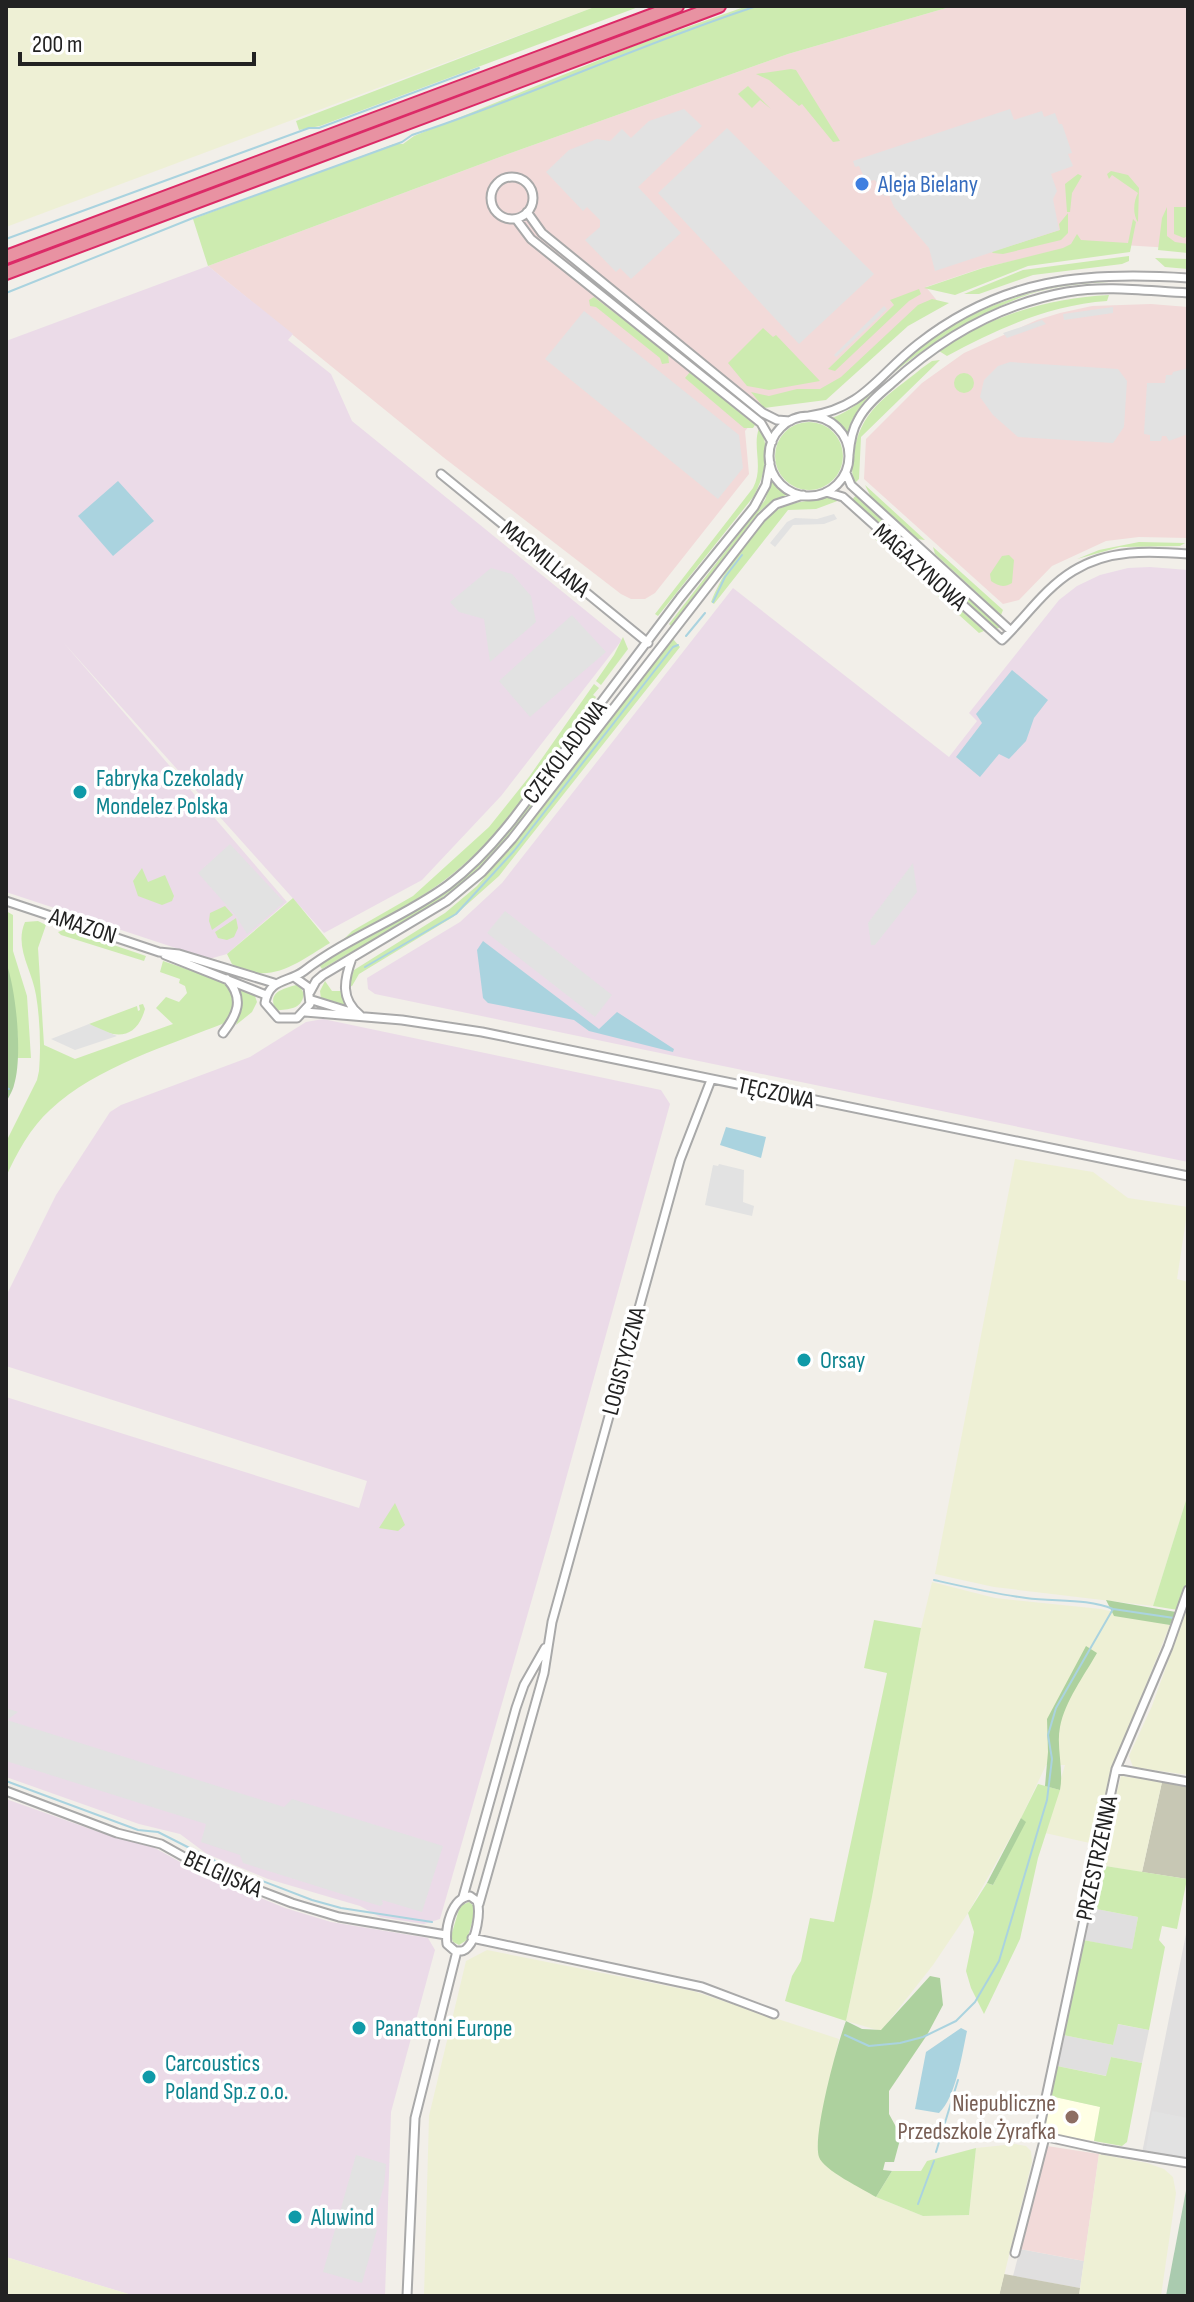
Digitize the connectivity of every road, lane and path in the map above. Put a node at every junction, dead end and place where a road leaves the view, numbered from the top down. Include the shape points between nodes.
1 (677, 6) edge
2 (719, 6) edge
3 (527, 212) junction
4 (516, 219) junction
5 (9, 255) edge
6 (6, 273) edge
7 (597, 278) junction
8 (1188, 278) edge
9 (591, 286) junction
10 (1188, 293) edge
11 (685, 348) junction
12 (677, 357) junction
13 (809, 416) junction
14 (790, 421) junction
15 (772, 442) junction
16 (849, 455) junction
17 (770, 463) junction
18 (846, 471) junction
19 (441, 474) dead end
20 (826, 492) junction
21 (803, 495) junction
22 (1188, 554) edge
23 (1011, 631) junction
24 (648, 643) junction
25 (6, 901) edge
26 (159, 952) junction
27 (352, 957) junction
28 (226, 977) junction
29 (294, 977) junction
30 (274, 983) junction
31 (266, 995) junction
32 (311, 996) junction
33 (305, 1012) junction
34 (360, 1015) junction
35 (223, 1033) dead end
36 (711, 1080) junction
37 (1188, 1176) edge
38 (1188, 1590) edge
39 (546, 1646) junction
40 (1116, 1769) junction
41 (1188, 1782) edge
42 (6, 1791) edge
43 (463, 1897) junction
44 (479, 1904) junction
45 (446, 1935) junction
46 (472, 1938) junction
47 (457, 1951) junction
48 (774, 2014) dead end
49 (1041, 2136) junction
50 (1188, 2163) edge
51 (1015, 2253) dead end
52 (407, 2296) edge

1 - 5 highway
2 - 6 highway
3 - 4 street
3 - 4 street via 533,201 528,184 512,177 502,180 492,192 492,205 500,215
3 - 7 street via 542,233
4 - 9 street via 531,239
7 - 9 street
7 - 11 street
8 - 13 street via 1086,276 1001,297 918,344 851,404
9 - 12 street
10 - 16 street via 1079,290 1034,300 984,320 928,352 877,397 857,421
11 - 12 street
11 - 14 street via 767,415
12 - 15 street via 761,423
13 - 14 street
13 - 16 street via 837,427
14 - 15 street
15 - 17 street
16 - 18 street
17 - 21 street via 781,484
17 - 24 street, CZEKOLADOWA via 762,495
18 - 20 street
18 - 23 street, MAGAZYNOWA via 851,485
19 - 24 street, MACMILLANA
20 - 21 street
20 - 23 street, MAGAZYNOWA via 843,497 1002,640
21 - 27 street, CZEKOLADOWA via 776,504 761,518 493,861 447,901
22 - 23 street, MAGAZYNOWA via 1122,553 1101,558 1053,587
24 - 29 street, CZEKOLADOWA via 484,853 446,886
25 - 26 street, AMAZON
26 - 28 street, AMAZON
26 - 30 street, AMAZON
27 - 32 street, CZEKOLADOWA via 319,978
27 - 34 street via 344,989
28 - 31 street, AMAZON
28 - 35 street via 239,1000
29 - 30 street
29 - 32 street
30 - 31 street
31 - 33 street via 265,1003 278,1018 293,1019
32 - 33 street
32 - 34 street
33 - 34 street, TĘCZOWA
34 - 36 street, TĘCZOWA via 482,1032
36 - 37 street, TĘCZOWA
36 - 39 street, LOGISTYCZNA via 680,1160
38 - 40 street, PRZESTRZENNA
39 - 43 street, LOGISTYCZNA via 516,1708
39 - 44 street, LOGISTYCZNA via 544,1673
40 - 41 street
40 - 49 street, PRZESTRZENNA
42 - 45 street, BELGIJSKA via 161,1844 211,1872 292,1903 339,1917
43 - 44 street
43 - 45 street, LOGISTYCZNA via 455,1905
44 - 46 street, LOGISTYCZNA
45 - 47 street via 448,1946
46 - 47 street via 467,1948
46 - 48 street via 702,1987
47 - 52 street via 415,2118
49 - 50 street
49 - 51 street, PRZESTRZENNA

